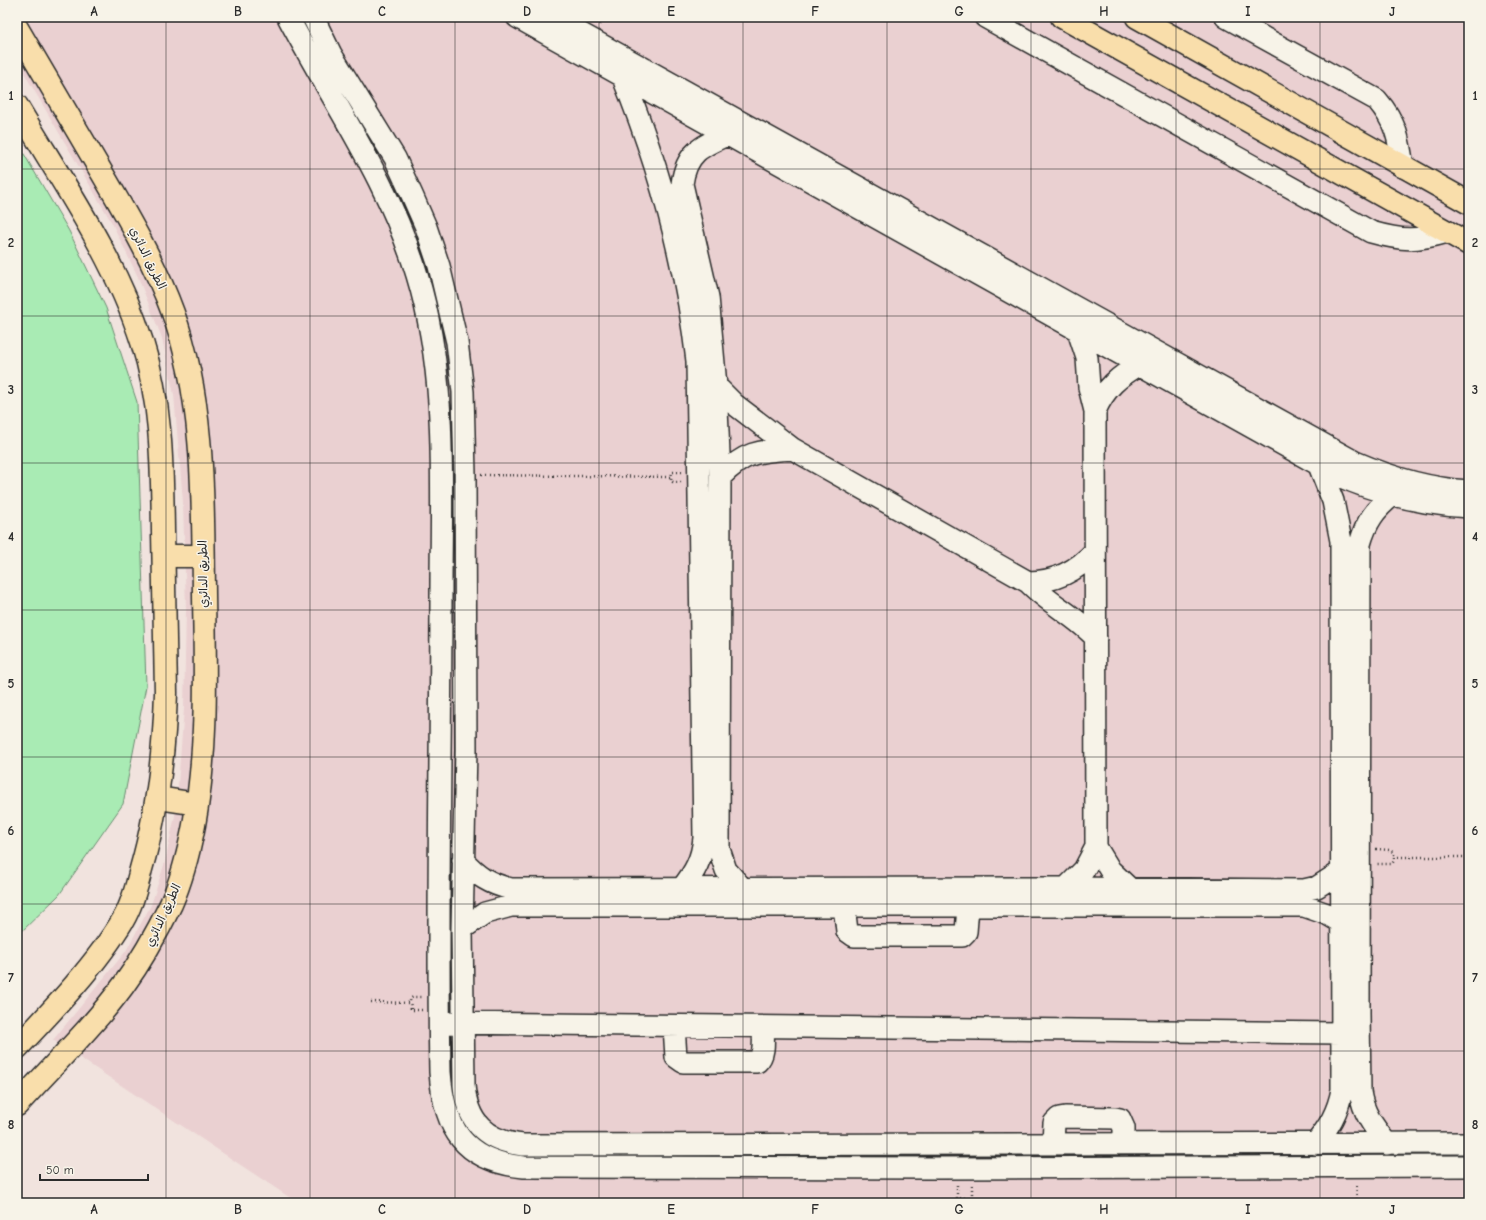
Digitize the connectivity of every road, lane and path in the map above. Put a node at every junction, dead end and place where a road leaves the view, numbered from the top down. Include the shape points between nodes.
1 (288, 17) edge
2 (313, 17) edge
3 (516, 17) edge
4 (551, 17) edge
5 (985, 17) edge
6 (1062, 17) edge
7 (1136, 17) edge
8 (1226, 17) edge
9 (17, 28) edge
10 (323, 58) junction
11 (622, 75) junction
12 (17, 106) edge
13 (729, 134) junction
14 (1403, 168) junction
15 (1469, 203) edge
16 (874, 205) junction
17 (1448, 232) junction
18 (1469, 244) edge
19 (1077, 328) junction
20 (1141, 364) junction
21 (716, 386) junction
22 (1095, 411) junction
23 (793, 449) junction
24 (1318, 463) junction
25 (465, 475) junction
26 (670, 477) dead end
27 (720, 477) junction
28 (1469, 491) edge
29 (1393, 496) junction
30 (1469, 507) edge
31 (1095, 551) junction
32 (164, 556) junction
33 (203, 556) junction
34 (1028, 582) junction
35 (1096, 638) junction
36 (1351, 703) junction
37 (466, 750) junction
38 (441, 751) junction
39 (1351, 756) junction
40 (158, 798) junction
41 (197, 804) junction
42 (1096, 846) junction
43 (1469, 856) edge
44 (1394, 857) junction
45 (463, 860) junction
46 (1354, 861) junction
47 (682, 888) junction
48 (742, 888) junction
49 (1066, 888) junction
50 (1135, 895) junction
51 (781, 897) junction
52 (844, 906) junction
53 (968, 907) junction
54 (1342, 923) junction
55 (462, 929) junction
56 (371, 1002) dead end
57 (410, 1004) dead end
58 (1347, 1019) junction
59 (439, 1023) junction
60 (464, 1024) junction
61 (674, 1026) junction
62 (764, 1027) junction
63 (25, 1029) edge
64 (17, 1048) edge
65 (17, 1105) edge
66 (1469, 1143) edge
67 (1053, 1144) junction
68 (1124, 1144) junction
69 (1227, 1144) junction
70 (1315, 1144) junction
71 (1387, 1144) junction
72 (935, 1145) junction
73 (1469, 1166) edge
74 (1227, 1167) junction
75 (936, 1168) junction

1 - 10 street
2 - 10 street
3 - 11 street
4 - 16 street
5 - 17 street via 1371,232 1398,239 1426,238
6 - 17 main road
7 - 14 main road
8 - 14 street via 1377,100 1388,112 1395,126
9 - 33 main road, الطريق الدائري via 146,249 174,316 193,387 200,460
10 - 25 street via 395,158 426,227 439,266 457,342 463,392
10 - 38 street via 406,240 428,317 438,395 441,466
11 - 13 street
11 - 47 street via 639,120 676,241 689,300 697,361 704,838 694,874
12 - 32 main road via 113,270 142,343 159,421
13 - 16 street
13 - 21 street via 698,149 689,159 682,184 708,297
14 - 15 main road
16 - 19 street
16 - 28 street via 1355,462 1386,475 1419,484
17 - 18 main road
19 - 20 street
19 - 22 street via 1087,358 1090,393
20 - 22 street via 1108,388
20 - 24 street
21 - 23 street via 734,404
21 - 27 street
22 - 31 street
23 - 27 street via 756,452 743,457
23 - 34 street
24 - 29 street via 1341,477
24 - 36 street via 1333,502 1341,540
25 - 26 path
25 - 37 street
27 - 48 street via 719,849 726,870
29 - 30 street via 1419,502
29 - 36 street via 1381,504 1371,516 1360,544
31 - 34 street via 1087,560 1066,574 1043,582
31 - 35 street
32 - 33 main road
32 - 40 main road via 166,693
33 - 41 main road, الطريق الدائري via 205,730
34 - 35 street via 1037,592 1081,623
35 - 42 street
36 - 39 street
37 - 38 street
37 - 45 street
38 - 59 street
39 - 46 street
39 - 46 street
40 - 41 main road
40 - 63 main road via 138,881 124,919 100,954
41 - 65 main road, الطريق الدائري via 186,860 172,900 150,945 123,986
42 - 49 street via 1084,870
42 - 50 street via 1110,870
43 - 44 path
44 - 46 path via 1392,864
44 - 46 path via 1390,850
45 - 47 street via 484,880 511,889
45 - 55 street
46 - 50 street via 1317,887 1304,890
46 - 54 street
46 - 58 street
47 - 48 street
48 - 51 street
49 - 50 street
49 - 51 street
50 - 53 street
50 - 54 street via 1304,906 1327,914
51 - 52 street
51 - 55 street via 511,906 485,913
52 - 53 street
52 - 53 street via 847,931 854,936 962,936 966,932
54 - 58 street
55 - 60 street
56 - 57 path
58 - 62 street
58 - 70 street via 1339,1106
58 - 71 street via 1362,1104 1373,1126
59 - 60 street
59 - 75 street via 442,1097 447,1116 456,1133 470,1148 486,1158 505,1165
60 - 61 street
60 - 72 street via 465,1101 471,1116 480,1128 493,1138 507,1143
61 - 62 street
61 - 62 street via 676,1057 683,1062 699,1063 757,1062 761,1058
63 - 64 main road
66 - 71 street
67 - 68 street
67 - 68 street via 1054,1123 1059,1118 1072,1117 1120,1120 1124,1128
67 - 72 street
68 - 69 street
69 - 70 street
69 - 74 street
70 - 71 street
72 - 75 street
73 - 74 street
74 - 75 street

